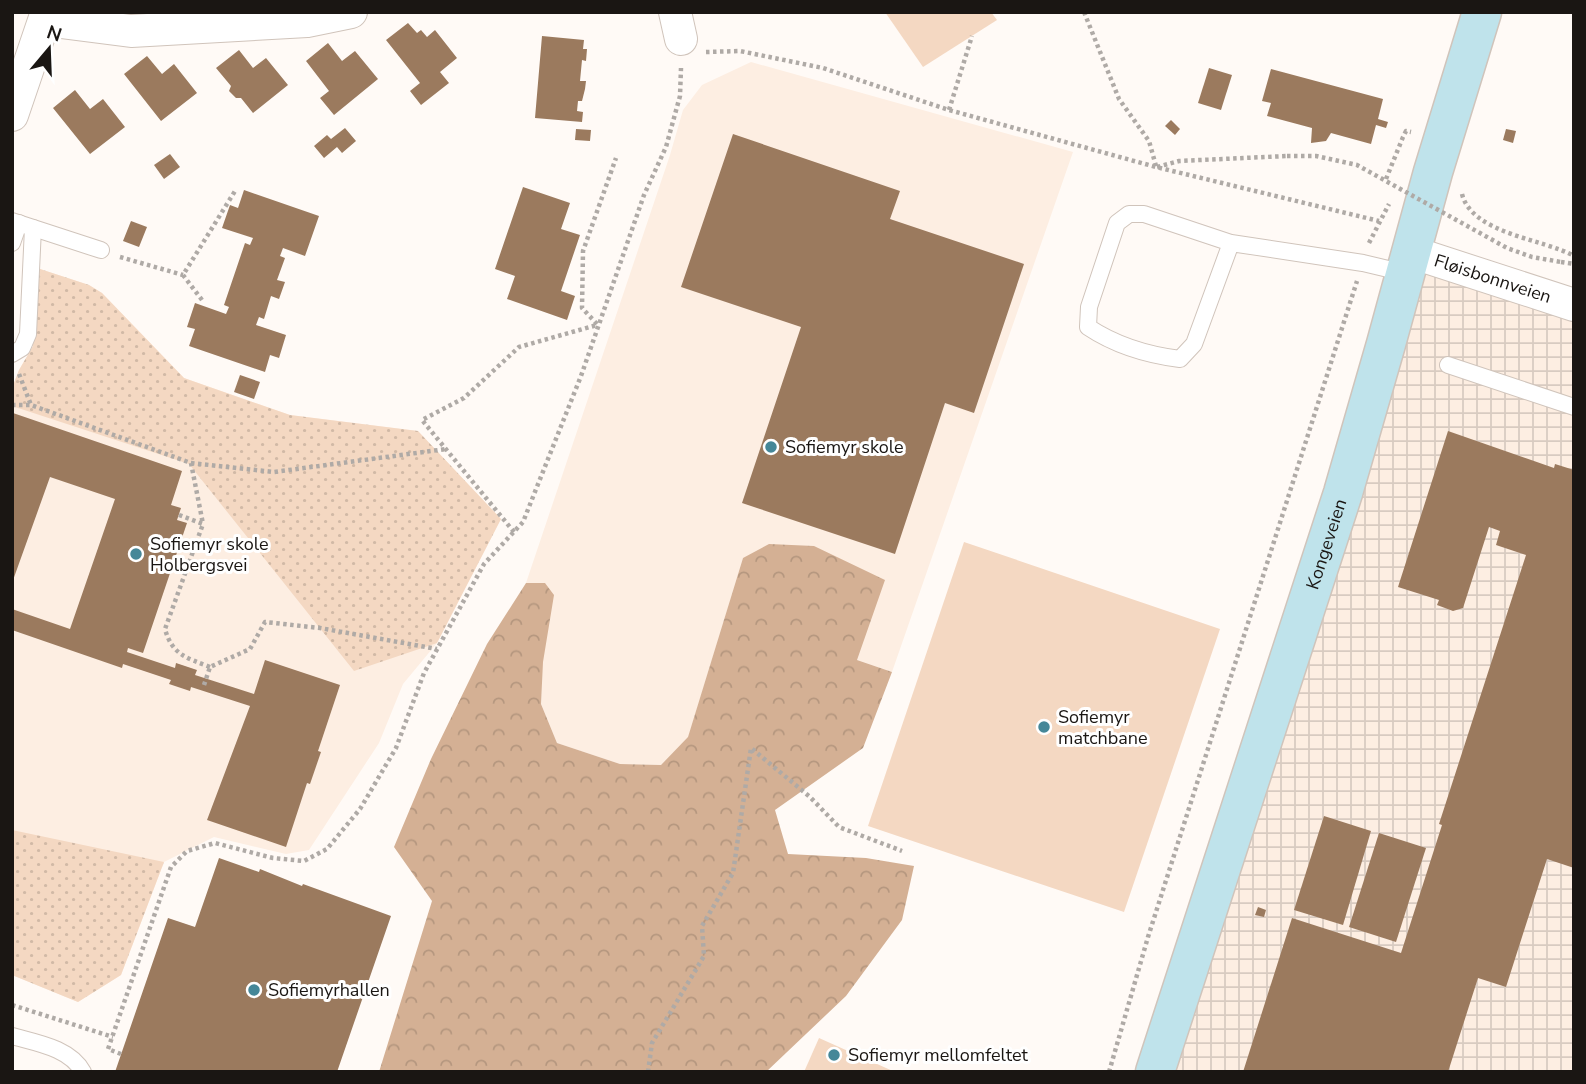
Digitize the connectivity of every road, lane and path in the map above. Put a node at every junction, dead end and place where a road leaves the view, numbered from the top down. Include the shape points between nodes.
1 (351, 12) edge
2 (1084, 12) edge
3 (1482, 12) edge
4 (46, 16) edge
5 (679, 35) edge
6 (972, 36) dead end
7 (949, 110) junction
8 (12, 115) edge
9 (1403, 137) dead end
10 (616, 158) dead end
11 (1156, 167) junction
12 (1386, 179) junction
13 (1461, 185) dead end
14 (236, 191) dead end
15 (21, 224) edge
16 (12, 243) edge
17 (1231, 243) junction
18 (102, 250) joint
19 (1574, 256) edge
20 (1408, 262) junction
21 (1363, 263) junction
22 (1574, 264) edge
23 (183, 275) junction
24 (202, 300) dead end
25 (1574, 305) edge
26 (598, 324) junction
27 (12, 354) edge
28 (1448, 365) dead end
29 (17, 370) dead end
30 (12, 405) edge
31 (31, 405) junction
32 (1574, 407) edge
33 (446, 449) junction
34 (191, 463) junction
35 (179, 515) dead end
36 (203, 524) junction
37 (514, 531) junction
38 (437, 649) junction
39 (210, 667) junction
40 (204, 685) dead end
41 (902, 851) dead end
42 (12, 1005) edge
43 (12, 1036) edge
44 (113, 1037) junction
45 (121, 1054) dead end
46 (83, 1072) edge
47 (648, 1072) edge
48 (1109, 1072) edge
49 (1155, 1072) edge

1 - 4 street via 307,21 131,31
2 - 11 path via 1119,99 1149,141
3 - 20 main road, Kongeveien
4 - 8 street
5 - 7 path via 823,68
5 - 26 path via 680,96 672,127
6 - 7 path
7 - 11 path
9 - 12 path
10 - 26 path via 581,263 582,308
11 - 12 path, bridge via 1178,161 1316,156 1343,160
11 - 21 path via 1379,221
12 - 22 path, bridge via 1507,248
13 - 19 path via 1467,206 1486,222
14 - 23 path
15 - 16 lane
15 - 18 lane
15 - 27 lane via 28,334 22,348
17 - 17 lane via 1144,214 1129,214 1117,223 1089,307 1088,327 1103,337 1180,359 1194,344
17 - 21 lane
18 - 23 path
20 - 21 lane
20 - 25 street, Fløisbonnveien
20 - 49 main road, Kongeveien via 1307,608
21 - 48 path
23 - 24 path
26 - 33 path via 519,347 464,398 422,420
26 - 37 path via 551,457 523,522
28 - 32 lane
29 - 31 path
30 - 31 path
31 - 34 path
33 - 34 path via 274,472
33 - 37 path
34 - 36 path
35 - 36 path
36 - 39 path via 165,629 179,654
37 - 38 path via 484,565
38 - 39 path via 265,622 250,649
38 - 44 path via 396,748 360,809 327,849 304,861 215,843 187,851 171,867
39 - 40 path
41 - 47 path via 839,827 751,748 733,873 702,926 704,956 652,1043
42 - 44 path
43 - 46 lane via 76,1060
44 - 45 path via 108,1049

